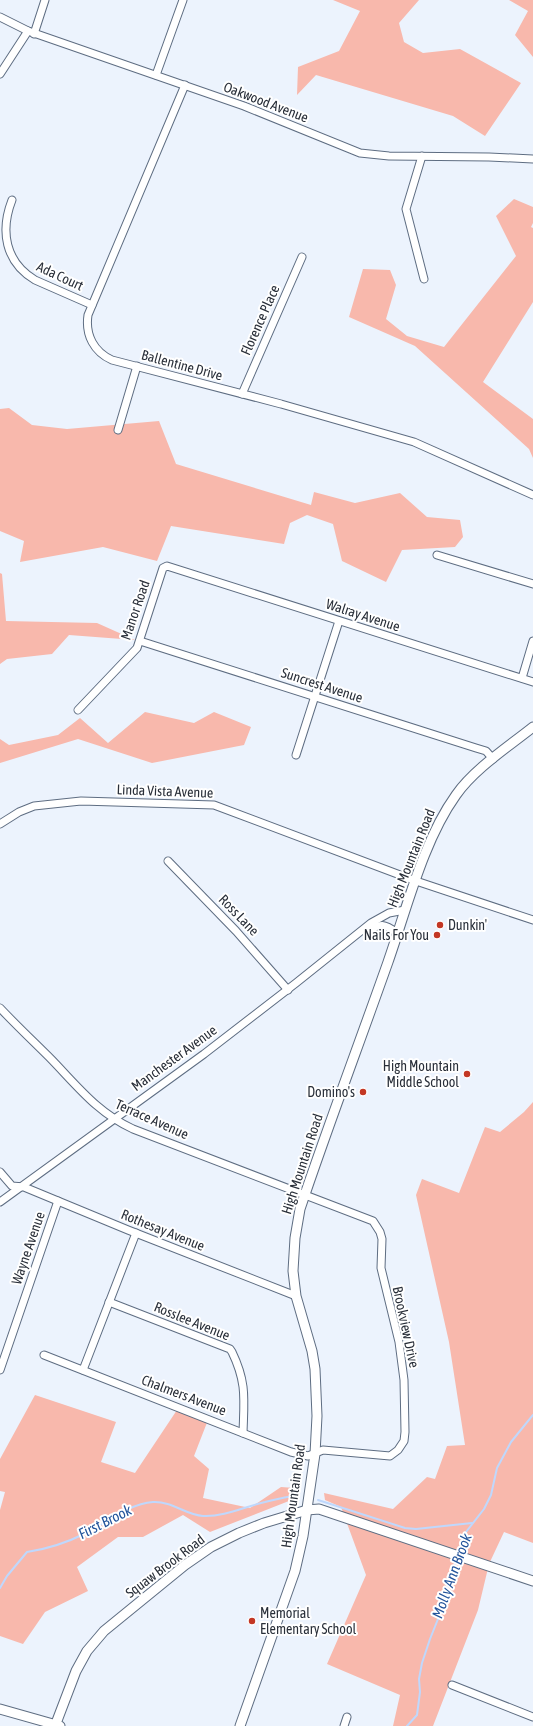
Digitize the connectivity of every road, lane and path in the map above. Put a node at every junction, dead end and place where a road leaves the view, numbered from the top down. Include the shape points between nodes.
1 (46, 0) edge
2 (183, 0) edge
3 (0, 17) edge
4 (31, 32) junction
5 (0, 74) edge
6 (156, 75) junction
7 (185, 85) junction
8 (422, 156) junction
9 (533, 159) edge
10 (12, 200) dead end
11 (302, 257) dead end
12 (424, 279) dead end
13 (92, 304) junction
14 (137, 366) junction
15 (242, 394) junction
16 (118, 430) dead end
17 (533, 495) edge
18 (437, 555) dead end
19 (186, 572) joint
20 (533, 584) edge
21 (339, 620) junction
22 (533, 640) edge
23 (140, 641) junction
24 (522, 678) junction
25 (533, 682) edge
26 (315, 696) junction
27 (78, 710) dead end
28 (533, 727) edge
29 (296, 755) dead end
30 (493, 759) junction
31 (0, 824) edge
32 (168, 861) dead end
33 (416, 881) junction
34 (405, 910) junction
35 (533, 920) edge
36 (361, 932) junction
37 (397, 933) junction
38 (288, 990) junction
39 (0, 1008) edge
40 (113, 1119) junction
41 (0, 1172) edge
42 (20, 1187) junction
43 (305, 1194) junction
44 (0, 1202) edge
45 (58, 1202) junction
46 (136, 1233) junction
47 (296, 1296) junction
48 (109, 1302) junction
49 (44, 1355) dead end
50 (0, 1370) edge
51 (83, 1370) junction
52 (243, 1433) junction
53 (315, 1454) junction
54 (307, 1510) junction
55 (533, 1581) edge
56 (452, 1685) dead end
57 (0, 1709) edge
58 (347, 1717) dead end
59 (533, 1717) edge
60 (57, 1726) edge
61 (240, 1726) edge
62 (344, 1726) edge

1 - 4 street
2 - 6 street
3 - 4 street, Oakwood Avenue
4 - 5 street
4 - 6 street, Oakwood Avenue
6 - 7 street, Oakwood Avenue
7 - 8 street, Oakwood Avenue via 244,106 355,152 382,156
7 - 13 street, Ballentine Drive
8 - 9 street, Oakwood Avenue
8 - 12 street via 406,209
10 - 13 street, Ada Court via 5,214 4,230 7,244 18,266 35,280
11 - 15 street, Florence Place
13 - 14 street, Ballentine Drive via 87,325 96,348 105,357
14 - 15 street, Ballentine Drive
14 - 16 street
15 - 17 street, Ballentine Drive via 414,442
18 - 20 street
19 - 21 street, Walray Avenue
19 - 23 street, Manor Road via 167,566 163,568
21 - 24 street, Walray Avenue
21 - 26 street
22 - 24 street
23 - 26 street, Suncrest Avenue
23 - 27 street, Manor Road via 137,648
24 - 25 street, Walray Avenue
26 - 29 street
26 - 30 street, Suncrest Avenue via 486,751
28 - 30 street, High Mountain Road
30 - 33 street, High Mountain Road via 461,789 442,816
31 - 33 street, Linda Vista Avenue via 34,806 81,802 214,805
32 - 38 street, Ross Lane via 236,931
33 - 34 street, High Mountain Road
33 - 35 street, Linda Vista Avenue
34 - 36 street, Manchester Avenue via 393,911 380,917
34 - 37 street, High Mountain Road
36 - 37 street, Manchester Avenue via 382,925
36 - 38 street, Manchester Avenue
37 - 43 street, High Mountain Road
38 - 40 street, Manchester Avenue
39 - 40 street, Terrace Avenue via 103,1112
40 - 42 street, Manchester Avenue
40 - 43 street, Terrace Avenue via 133,1129
41 - 42 street, Rothesay Avenue via 12,1186
42 - 44 street, Manchester Avenue
42 - 45 street, Rothesay Avenue
43 - 47 street, High Mountain Road via 294,1253
43 - 53 street, Brookview Drive via 369,1219 380,1232 380,1268 399,1342 405,1397 404,1441 394,1454 385,1456 323,1450
45 - 46 street, Rothesay Avenue
45 - 50 street, Wayne Avenue
46 - 47 street, Rothesay Avenue
46 - 48 street
47 - 53 street, High Mountain Road via 315,1369
48 - 51 street
48 - 52 street, Rosslee Avenue via 230,1349 240,1369 245,1390
49 - 51 street, Chalmers Avenue
51 - 52 street, Chalmers Avenue
52 - 53 street, Chalmers Avenue via 291,1452 308,1456
53 - 54 street, High Mountain Road
54 - 55 street, Squaw Brook Road via 319,1509
54 - 60 street, Squaw Brook Road via 264,1524 211,1547 104,1631 76,1671
54 - 61 street, High Mountain Road via 295,1571
56 - 59 street
57 - 60 street
58 - 62 street

